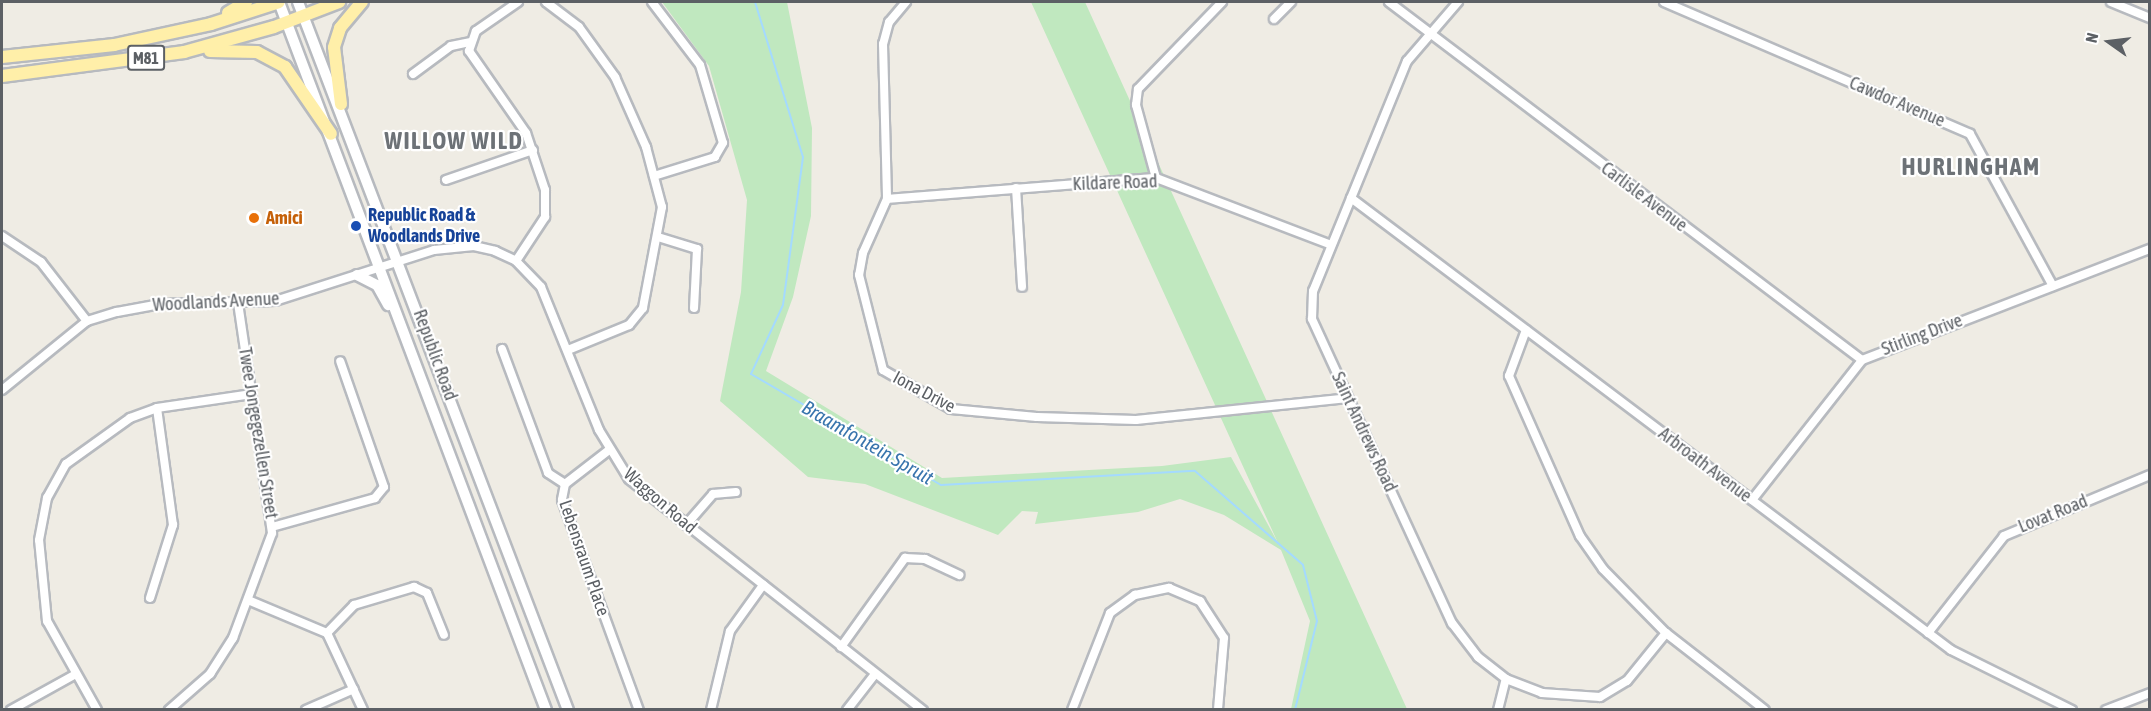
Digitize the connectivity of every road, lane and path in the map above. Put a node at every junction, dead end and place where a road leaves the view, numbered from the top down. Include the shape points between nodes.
1 (246, 2) edge
2 (279, 2) edge
3 (298, 2) edge
4 (339, 2) edge
5 (362, 2) edge
6 (518, 2) edge
7 (546, 2) edge
8 (652, 2) edge
9 (906, 2) edge
10 (1222, 2) edge
11 (1291, 2) edge
12 (1389, 2) edge
13 (1458, 2) edge
14 (1664, 2) edge
15 (2111, 2) edge
16 (305, 15) junction
17 (2150, 18) edge
18 (1274, 19) dead end
19 (287, 23) junction
20 (212, 24) junction
21 (1428, 32) junction
22 (470, 42) junction
23 (184, 52) junction
24 (2, 57) edge
25 (413, 74) dead end
26 (2, 76) edge
27 (341, 104) junction
28 (331, 134) junction
29 (533, 150) junction
30 (654, 176) junction
31 (1156, 178) junction
32 (446, 180) dead end
33 (1017, 188) junction
34 (1351, 198) junction
35 (887, 199) junction
36 (2, 236) edge
37 (658, 237) junction
38 (1331, 245) junction
39 (2150, 249) edge
40 (400, 261) junction
41 (516, 261) junction
42 (380, 266) junction
43 (357, 275) junction
44 (2054, 286) junction
45 (1022, 287) dead end
46 (238, 304) junction
47 (694, 308) dead end
48 (87, 321) junction
49 (1526, 330) junction
50 (406, 336) junction
51 (502, 349) dead end
52 (568, 350) junction
53 (1862, 360) junction
54 (340, 361) dead end
55 (2, 390) edge
56 (252, 394) junction
57 (1348, 398) junction
58 (157, 408) junction
59 (609, 450) junction
60 (2150, 475) edge
61 (565, 484) junction
62 (736, 492) dead end
63 (1752, 500) junction
64 (686, 525) junction
65 (272, 527) junction
66 (959, 576) dead end
67 (762, 585) junction
68 (150, 598) dead end
69 (248, 600) junction
70 (327, 633) junction
71 (1666, 633) junction
72 (1928, 633) junction
73 (444, 635) dead end
74 (841, 647) junction
75 (76, 674) junction
76 (875, 674) junction
77 (1506, 679) junction
78 (354, 689) junction
79 (2150, 693) edge
80 (11, 710) edge
81 (97, 710) edge
82 (169, 710) edge
83 (306, 710) edge
84 (363, 710) edge
85 (546, 710) edge
86 (568, 710) edge
87 (639, 710) edge
88 (711, 710) edge
89 (847, 710) edge
90 (923, 710) edge
91 (1072, 710) edge
92 (1218, 710) edge
93 (1498, 710) edge
94 (1765, 710) edge
95 (2072, 710) edge
96 (2106, 710) edge

1 - 20 main road
2 - 19 main road, Republic Road
2 - 20 main road, M81
3 - 16 main road, Republic Road
4 - 16 main road, M81
5 - 27 main road via 342,25 334,47
6 - 22 street via 476,31
7 - 30 street via 575,23 611,70
8 - 30 street via 700,65 723,143 715,157
9 - 35 street, Iona Drive via 889,22 883,44
10 - 31 street via 1138,89 1137,105
11 - 18 street
12 - 21 street
13 - 21 street, Saint Andrews Road
14 - 44 street, Cawdor Avenue via 1970,134
15 - 17 street
16 - 19 main road, M81
16 - 27 main road, Republic Road
19 - 23 main road, M81
19 - 28 main road, Republic Road
20 - 24 main road, M81 via 114,45
21 - 34 street, Saint Andrews Road via 1407,61
21 - 53 street, Carlisle Avenue
22 - 25 street via 451,46
22 - 29 street via 472,59
23 - 26 main road, M81
23 - 28 main road via 243,50 272,59 296,78
27 - 40 main road, Republic Road
28 - 42 main road, Republic Road
29 - 32 street
29 - 41 street via 546,209
30 - 37 street via 662,207
31 - 33 street, Kildare Road
31 - 38 street, Kildare Road
33 - 35 street, Kildare Road
33 - 45 street
34 - 38 street, Saint Andrews Road
34 - 49 street, Arbroath Avenue
35 - 57 street, Iona Drive via 863,253 859,275 875,354 883,370 951,409 1136,420
36 - 48 street via 41,262
37 - 47 street via 697,249
37 - 52 street via 648,295 637,316 614,333
38 - 57 street, Saint Andrews Road via 1310,311
39 - 44 street, Stirling Drive
40 - 41 street via 463,246
40 - 42 street, Woodlands Avenue
40 - 86 main road, Republic Road
41 - 52 street, Waggon Road via 541,287
42 - 43 street, Woodlands Avenue
42 - 50 main road, Republic Road
43 - 46 street, Woodlands Avenue via 290,297
43 - 50 main road via 379,288
44 - 53 street, Stirling Drive
46 - 48 street, Woodlands Avenue via 159,304
46 - 56 street, Twee Jongegezellen Street
48 - 55 street, Woodlands Avenue
49 - 63 street, Arbroath Avenue
49 - 71 street via 1509,376 1553,482 1603,568
50 - 85 main road, Republic Road
51 - 61 street, Lebensraum Place via 549,473
52 - 59 street, Waggon Road
53 - 63 street, Stirling Drive
54 - 65 street via 384,487 375,498
56 - 58 street
56 - 65 street, Twee Jongegezellen Street
57 - 77 street, Saint Andrews Road via 1452,623 1469,648
58 - 68 street via 173,525
58 - 75 street via 85,446 60,473 43,507 39,565 46,614
59 - 61 street
59 - 64 street, Waggon Road via 630,479
60 - 72 street, Lovat Road via 2004,536
61 - 87 street, Lebensraum Place via 563,506
62 - 64 street via 713,494
63 - 72 street, Arbroath Avenue
64 - 67 street, Waggon Road
65 - 69 street, Twee Jongegezellen Street
66 - 74 street via 925,560 905,558
67 - 74 street, Waggon Road
67 - 88 street via 730,631
69 - 70 street
69 - 82 street, Twee Jongegezellen Street via 210,674
70 - 73 street via 354,606 414,587 427,592
70 - 78 street
71 - 77 street, Saint Andrews Road via 1627,681 1600,697 1561,698
71 - 94 street
72 - 95 street, Arbroath Avenue via 1960,656
74 - 76 street, Waggon Road
75 - 80 street
75 - 81 street
76 - 89 street
76 - 90 street, Waggon Road
77 - 93 street
78 - 83 street
78 - 84 street
79 - 96 street
91 - 92 street via 1110,613 1135,595 1159,588 1193,595 1224,638

